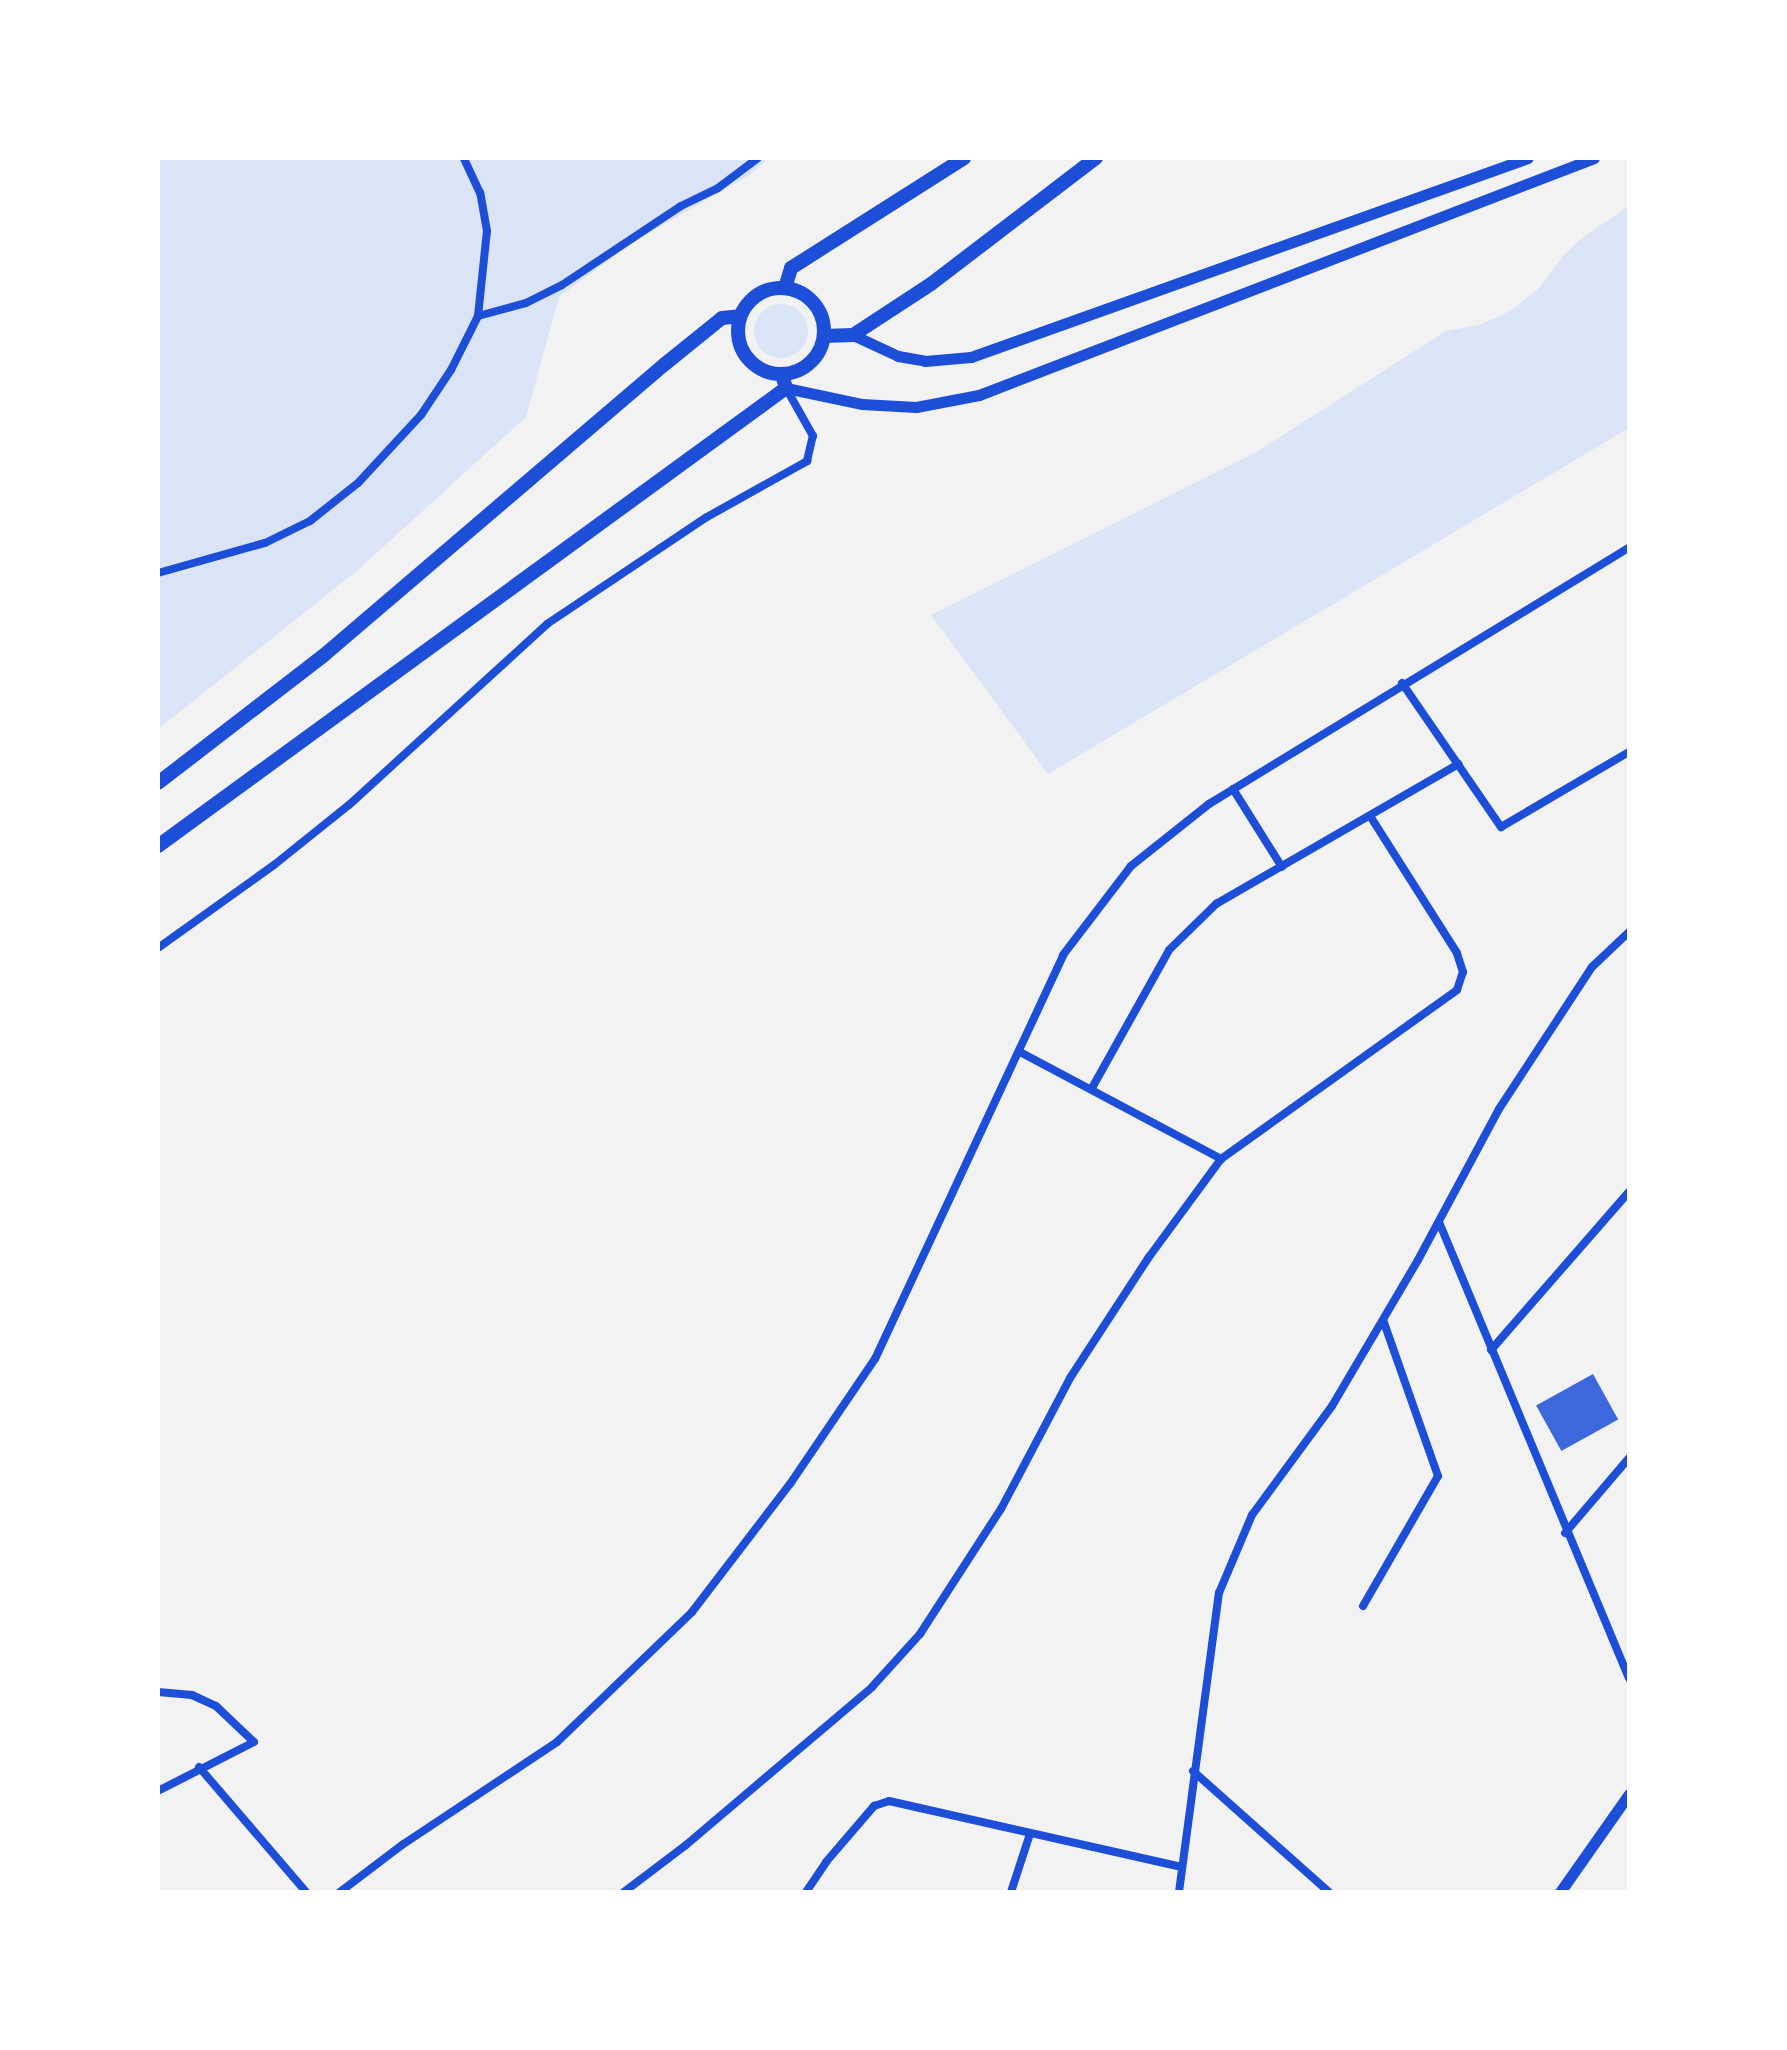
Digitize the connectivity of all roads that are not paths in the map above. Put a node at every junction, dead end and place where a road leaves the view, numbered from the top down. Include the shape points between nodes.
1 (464, 158) edge
2 (758, 158) edge
3 (964, 158) edge
4 (1096, 158) edge
5 (1528, 158) edge
6 (1594, 158) edge
7 (785, 288) junction
8 (478, 316) junction
9 (740, 316) junction
10 (853, 335) junction
11 (824, 336) junction
12 (784, 381) junction
13 (1629, 548) edge
14 (158, 573) edge
15 (1402, 683) junction
16 (1629, 752) edge
17 (1458, 764) junction
18 (158, 783) edge
19 (1233, 789) junction
20 (1370, 816) junction
21 (158, 846) edge
22 (1282, 867) junction
23 (1629, 932) edge
24 (158, 948) edge
25 (1020, 1052) junction
26 (1092, 1088) junction
27 (1221, 1159) junction
28 (1629, 1192) edge
29 (1439, 1222) junction
30 (1383, 1320) junction
31 (1491, 1350) junction
32 (1629, 1458) edge
33 (1565, 1533) junction
34 (1363, 1606) dead end
35 (1629, 1678) edge
36 (158, 1692) edge
37 (199, 1767) junction
38 (1193, 1771) junction
39 (158, 1791) edge
40 (1629, 1794) edge
41 (1030, 1834) junction
42 (1181, 1867) junction
43 (306, 1892) edge
44 (340, 1892) edge
45 (624, 1892) edge
46 (806, 1892) edge
47 (1011, 1892) edge
48 (1179, 1892) edge
49 (1329, 1892) edge
50 (1560, 1892) edge

1 - 8 street via 480,193 487,231
2 - 8 street via 562,285 526,303
3 - 7 highway via 791,268
4 - 10 highway via 931,284
5 - 10 street via 971,357 925,361 898,356
6 - 12 street via 979,395 916,407 862,404
7 - 9 highway via 753,298
7 - 11 highway via 814,304
8 - 14 street via 421,415 343,497 265,543
9 - 12 highway via 738,338 747,359
9 - 18 highway via 722,318 323,656
10 - 11 highway
11 - 12 highway via 808,365
12 - 21 highway
12 - 24 street via 813,436 807,461 707,517 547,624 349,805
13 - 15 street
15 - 17 street
15 - 19 street
16 - 17 street via 1501,827
17 - 20 street
19 - 22 street
19 - 25 street via 1131,866 1063,955
20 - 22 street
20 - 27 street via 1457,953 1461,981 1449,997
22 - 26 street via 1216,904 1169,950
23 - 29 street via 1592,967 1507,1097
25 - 26 street
25 - 44 street via 875,1359 790,1484 692,1612 557,1742
26 - 27 street
27 - 45 street via 1070,1378 1001,1509 920,1634 872,1687
28 - 31 street
29 - 30 street
29 - 31 street
30 - 34 street via 1438,1476
30 - 38 street via 1332,1406 1252,1515 1219,1593
31 - 33 street
32 - 33 street
33 - 35 street
36 - 37 street via 192,1695 216,1706 254,1742
37 - 39 street
37 - 43 street
38 - 42 street
38 - 49 street
40 - 50 street
41 - 42 street
41 - 46 street via 897,1802 881,1803 826,1862
41 - 47 street
42 - 48 street

